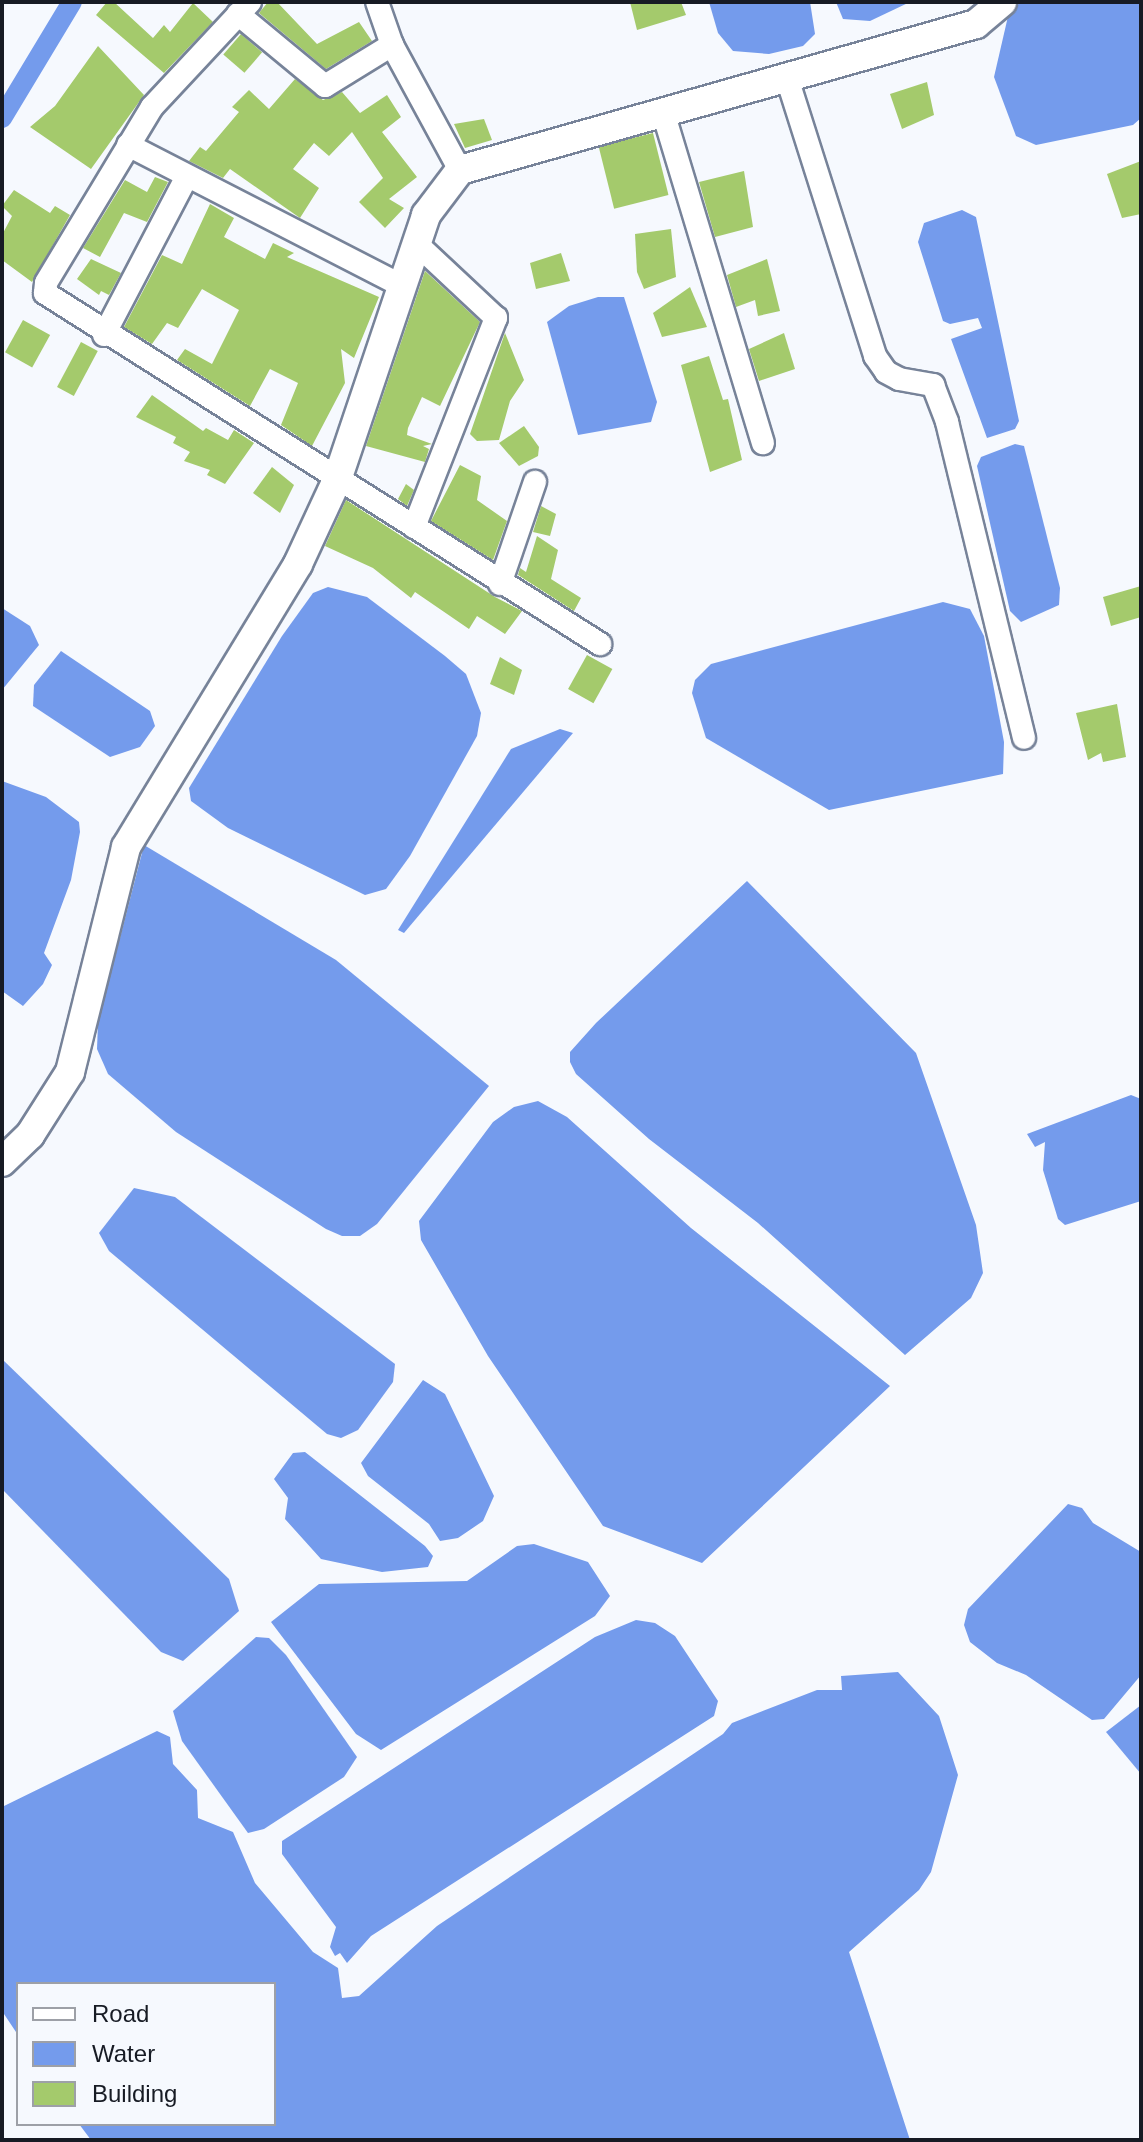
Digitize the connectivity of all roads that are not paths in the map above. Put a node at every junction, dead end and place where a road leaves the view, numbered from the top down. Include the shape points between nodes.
1 (377, 2) edge
2 (1002, 2) edge
3 (244, 8) edge
4 (392, 45) junction
5 (787, 78) junction
6 (663, 112) junction
7 (128, 145) junction
8 (460, 170) junction
9 (187, 176) junction
10 (417, 244) junction
11 (404, 287) junction
12 (104, 335) junction
13 (763, 443) dead end
14 (337, 480) junction
15 (535, 482) dead end
16 (414, 527) junction
17 (500, 584) junction
18 (600, 644) dead end
19 (1024, 738) dead end
20 (2, 1162) edge

1 - 4 street
2 - 5 street via 976,24
3 - 4 street via 325,86
3 - 7 street via 152,107
4 - 8 street
5 - 6 street
5 - 19 street via 875,356 899,379 933,385 947,422
6 - 8 street
6 - 13 street
7 - 9 street
7 - 12 street via 46,283 45,293
8 - 10 street via 426,215
9 - 11 street
9 - 12 street
10 - 11 street
10 - 16 street via 496,318
11 - 14 street
12 - 14 street
14 - 16 street
14 - 20 street via 298,564 126,847 70,1072 30,1135
15 - 17 street
16 - 17 street
17 - 18 street

